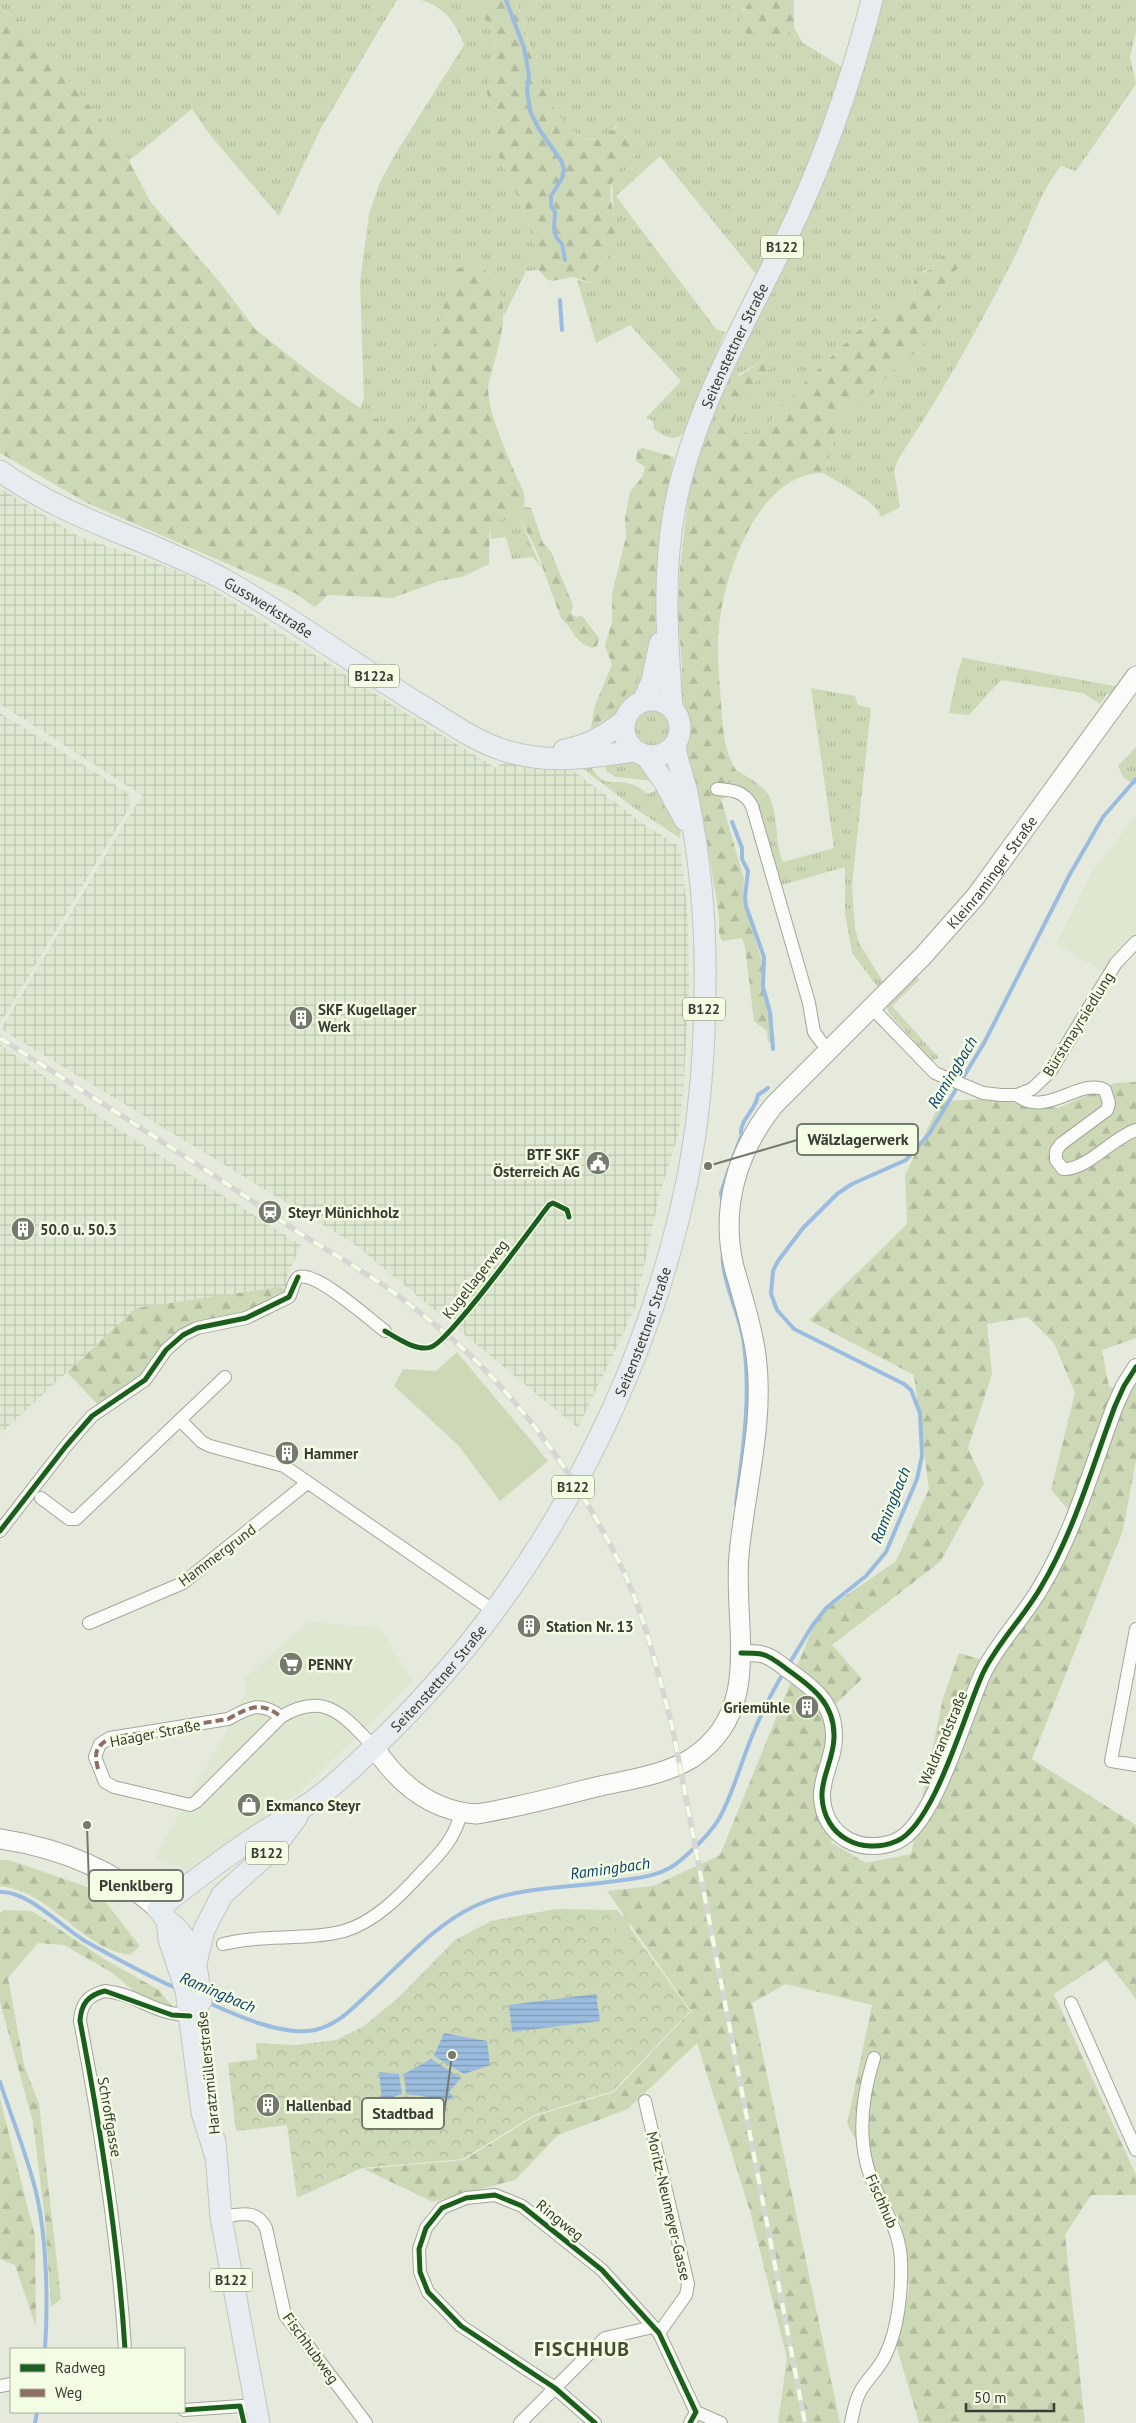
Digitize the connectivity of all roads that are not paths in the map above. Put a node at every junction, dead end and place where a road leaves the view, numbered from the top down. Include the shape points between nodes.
1 (872, 0) edge
2 (0, 470) edge
3 (665, 618) junction
4 (1136, 676) edge
5 (643, 701) junction
6 (672, 708) junction
7 (624, 721) junction
8 (676, 745) junction
9 (640, 754) junction
10 (532, 756) junction
11 (717, 789) dead end
12 (695, 840) junction
13 (1136, 942) edge
14 (872, 1008) junction
15 (828, 1051) junction
16 (1017, 1095) junction
17 (1136, 1130) edge
18 (385, 1331) dead end
19 (1136, 1367) edge
20 (225, 1377) dead end
21 (180, 1420) junction
22 (307, 1482) junction
23 (41, 1498) dead end
24 (0, 1531) edge
25 (494, 1611) junction
26 (89, 1622) dead end
27 (1136, 1629) edge
28 (741, 1653) junction
29 (281, 1717) junction
30 (374, 1747) junction
31 (1136, 1765) edge
32 (306, 1806) junction
33 (462, 1813) junction
34 (0, 1839) edge
35 (222, 1896) junction
36 (162, 1915) junction
37 (223, 1944) dead end
38 (196, 1963) junction
39 (1071, 2003) dead end
40 (194, 2013) junction
41 (874, 2058) dead end
42 (645, 2101) dead end
43 (1136, 2150) edge
44 (221, 2217) junction
45 (656, 2330) junction
46 (125, 2348) edge
47 (555, 2388) junction
48 (185, 2410) edge
49 (260, 2417) edge
50 (693, 2417) edge
51 (366, 2423) edge
52 (520, 2423) edge
53 (595, 2423) edge
54 (721, 2423) edge
55 (851, 2423) edge

1 - 3 main road, Seitenstettner Straße / B122 via 848,85 815,175 724,362 690,449 671,531 666,566
2 - 10 main road, Gusswerkstraße / B122a via 86,520 186,560 224,579 465,732 502,749
3 - 5 main road, Seitenstettner Straße / B122 via 656,666
3 - 6 main road, Seitenstettner Straße / B122
4 - 14 main road, Kleinraminger Straße via 976,896
5 - 6 main road via 663,702
5 - 7 main road, B122
6 - 8 main road, B122 via 680,726
7 - 9 main road, B122 via 627,742
7 - 10 main road, Gusswerkstraße / B122a via 590,744
8 - 9 main road via 658,757
8 - 12 main road, Seitenstettner Straße / B122
9 - 10 main road, Gusswerkstraße / B122a via 571,760
9 - 12 main road, Seitenstettner Straße / B122 via 665,783
11 - 15 street via 743,794 752,806 809,1003 814,1032
12 - 25 main road, Seitenstettner Straße / B122 via 704,945 703,1050 688,1177 675,1231 646,1327 614,1407 549,1527
13 - 16 street, Bürstmayrsiedlung via 1116,963 1050,1072 1032,1089
14 - 15 main road, Kleinraminger Straße
14 - 16 street via 935,1073 983,1092
15 - 28 main road, Kleinraminger Straße via 774,1104 744,1152 733,1183 729,1232 759,1377 756,1430 739,1562
16 - 17 street via 1028,1100 1056,1101 1091,1086 1104,1090 1109,1102 1107,1110 1056,1151 1056,1160 1063,1169 1079,1166 1107,1145
18 - 24 street via 327,1286 300,1277 289,1297 281,1301 246,1318 206,1326 183,1335 166,1350 144,1380 92,1416
19 - 28 street, Waldrandstraße via 1115,1406 1056,1560 1041,1588 983,1672 933,1793 910,1832 899,1840 886,1845 860,1846 837,1833 829,1823 822,1797 834,1734 828,1709 817,1691 774,1659
20 - 21 street
21 - 22 street via 210,1446 284,1466
21 - 23 street via 76,1519 69,1519
22 - 25 street
22 - 26 street, Hammergrund via 183,1583
25 - 30 main road, Seitenstettner Straße / B122 via 429,1691
27 - 31 street via 1111,1761
28 - 33 main road via 737,1694 726,1722 718,1735 689,1760 638,1777 501,1810
29 - 29 street, Haager Straße via 262,1706 228,1719 110,1738 100,1744 95,1758 105,1782 114,1788 193,1804
29 - 30 street, Haager Straße via 310,1704 329,1708 348,1720
30 - 32 main road, Seitenstettner Straße / B122
30 - 33 main road via 394,1773 421,1796 435,1805
32 - 35 main road, Seitenstettner Straße / B122 via 273,1848
32 - 36 main road, Seitenstettner Straße / B122 via 262,1832
33 - 37 street via 450,1842 404,1892 354,1927 333,1933
34 - 36 main road via 45,1848 90,1865 133,1889
35 - 36 main road via 188,1920
35 - 38 main road, Seitenstettner Straße / B122 via 204,1930
36 - 38 main road via 184,1935
36 - 40 main road, Haratzmüllerstraße / B122
38 - 40 main road, Haratzmüllerstraße / B122
39 - 43 street
40 - 44 main road, Haratzmüllerstraße / B122 via 215,2110
40 - 46 street, Schroffgasse via 172,2015 104,1991 86,2000 81,2011 80,2021 116,2235
41 - 55 street, Fischhub via 865,2091 864,2156 869,2175 897,2232 901,2281 888,2352 861,2390
42 - 45 street, Moritz-Neumeyer-Gasse via 688,2284 686,2294
44 - 49 main road, Haratzmüllerstraße / B122 via 236,2307
44 - 51 street, Fischhubweg via 248,2214 257,2216 264,2224 285,2316
45 - 47 street via 605,2338
45 - 47 street, Ringweg via 602,2270 522,2206 495,2195 466,2198 442,2208 426,2228 419,2249 420,2272 428,2292 462,2326
45 - 50 street, Ringweg
47 - 52 street
47 - 53 street, Ringweg
48 - 49 street
50 - 54 street

